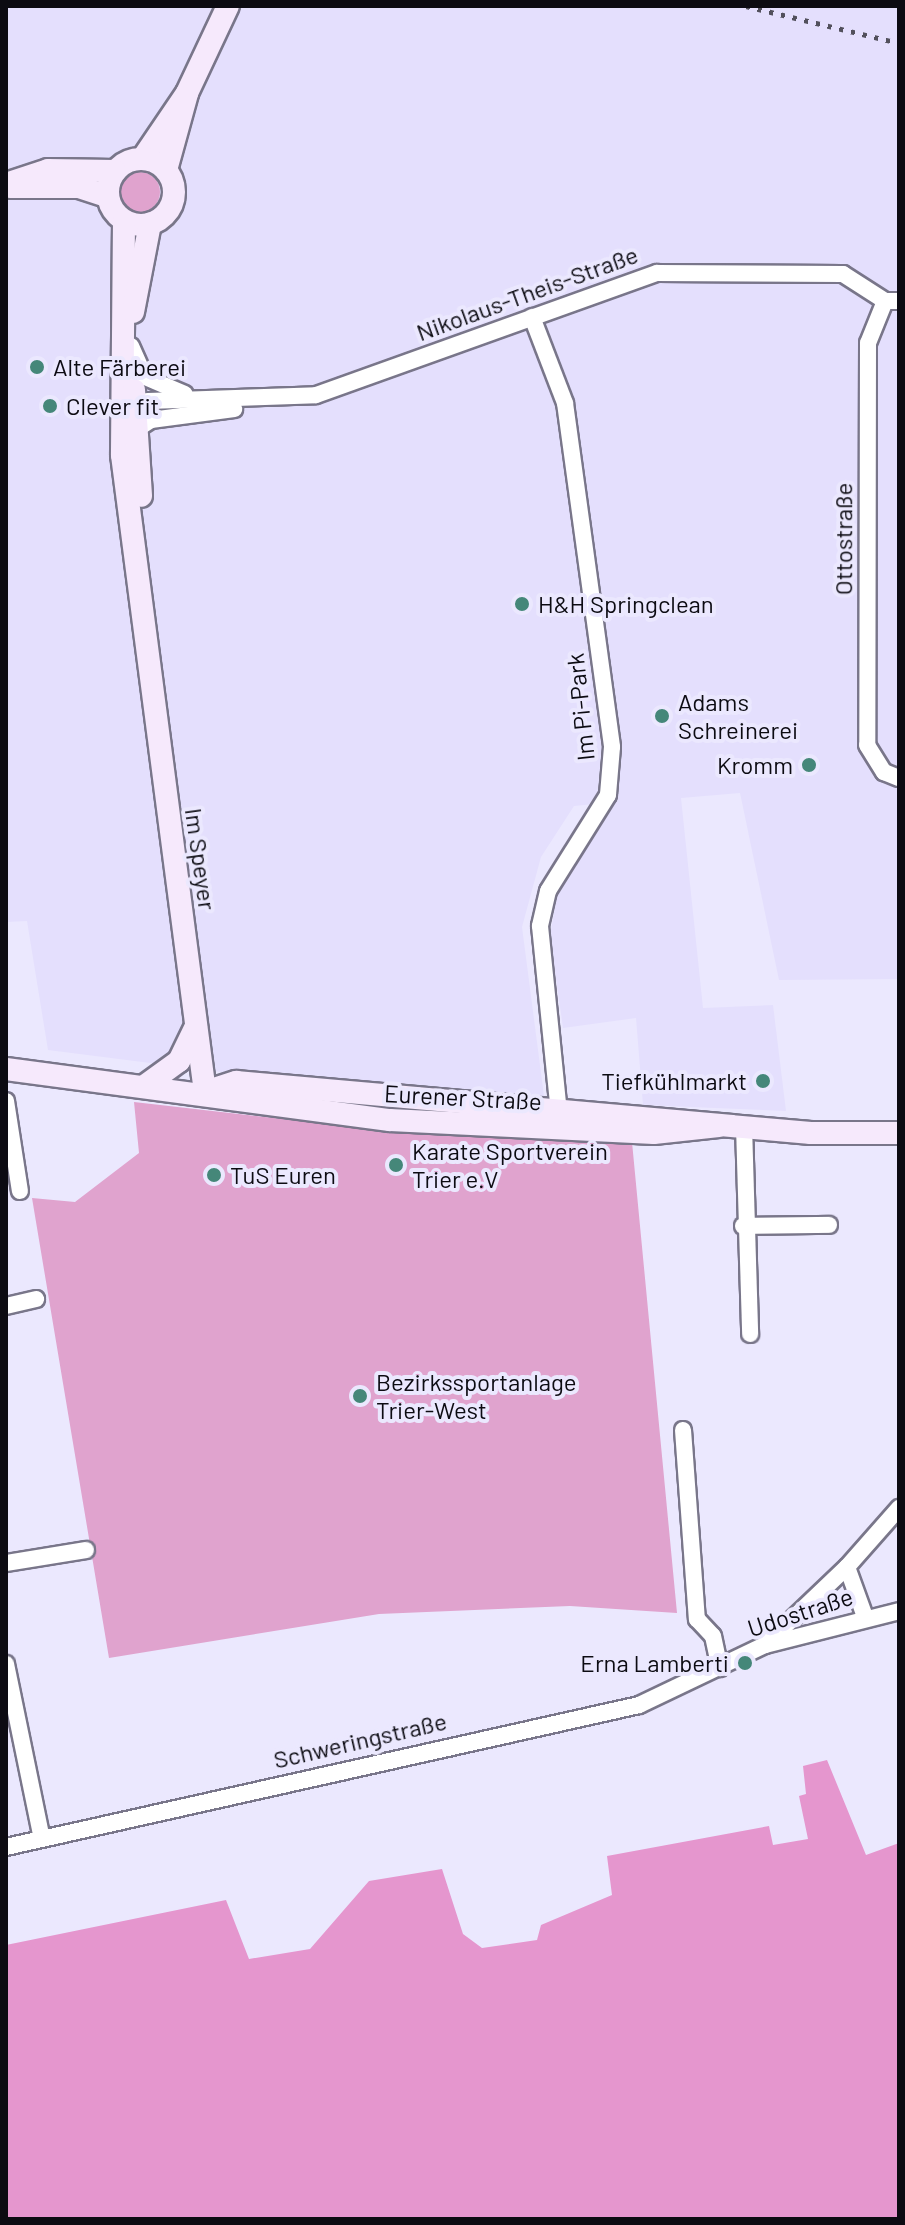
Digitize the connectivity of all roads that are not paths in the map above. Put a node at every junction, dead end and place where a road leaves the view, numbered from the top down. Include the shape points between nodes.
1 (228, 6) edge
2 (187, 93) junction
3 (143, 158) junction
4 (166, 170) junction
5 (115, 171) junction
6 (6, 185) edge
7 (107, 196) junction
8 (124, 221) junction
9 (150, 224) junction
10 (892, 301) edge
11 (532, 317) junction
12 (131, 346) junction
13 (197, 400) junction
14 (279, 401) junction
15 (132, 412) junction
16 (899, 778) edge
17 (197, 1021) junction
18 (6, 1069) edge
19 (146, 1085) junction
20 (205, 1092) junction
21 (6, 1101) edge
22 (560, 1118) junction
23 (744, 1126) junction
24 (899, 1133) edge
25 (20, 1191) dead end
26 (829, 1225) dead end
27 (743, 1226) junction
28 (36, 1299) dead end
29 (6, 1306) edge
30 (750, 1334) dead end
31 (683, 1430) dead end
32 (899, 1508) edge
33 (86, 1550) dead end
34 (6, 1563) edge
35 (847, 1567) junction
36 (899, 1611) edge
37 (864, 1614) junction
38 (765, 1645) junction
39 (6, 1664) edge
40 (720, 1668) junction
41 (41, 1835) junction
42 (6, 1847) edge

1 - 2 street
2 - 3 street
2 - 4 street
3 - 4 street
3 - 5 street
4 - 9 street via 173,202
5 - 6 street via 48,170
5 - 7 street
6 - 7 street via 79,187
7 - 8 street
8 - 9 street
8 - 15 street, Im Speyer
9 - 12 street, Im Speyer
10 - 11 street, Nikolaus-Theis-Straße via 843,274 657,273
10 - 16 street, Ottostraße via 868,343 867,745 884,772
11 - 14 street, Nikolaus-Theis-Straße via 316,395
11 - 22 street, Im Pi-Park via 565,403 612,747 608,795 548,891 540,926
12 - 13 street, Nikolaus-Theis-Straße via 153,384
12 - 15 street, Im Speyer
13 - 14 street, Nikolaus-Theis-Straße
13 - 15 street, Nikolaus-Theis-Straße
14 - 15 street, Nikolaus-Theis-Straße
15 - 17 street, Im Speyer via 144,632
17 - 19 street via 188,1051
17 - 20 street, Im Speyer
18 - 19 street, Eurener Straße
19 - 20 street, Eurener Straße
20 - 22 street, Eurener Straße via 236,1082
21 - 25 street
22 - 23 street, Eurener Straße via 692,1133
23 - 24 street, Eurener Straße
23 - 27 street
26 - 27 street
27 - 30 street
28 - 29 street
31 - 40 street via 690,1621 713,1636
32 - 35 street
33 - 34 street
35 - 37 street
35 - 38 street
36 - 37 street, Udostraße
37 - 38 street, Udostraße
38 - 40 street, Udostraße
39 - 41 street
40 - 41 street, Schweringstraße via 639,1705
41 - 42 street, Schweringstraße

